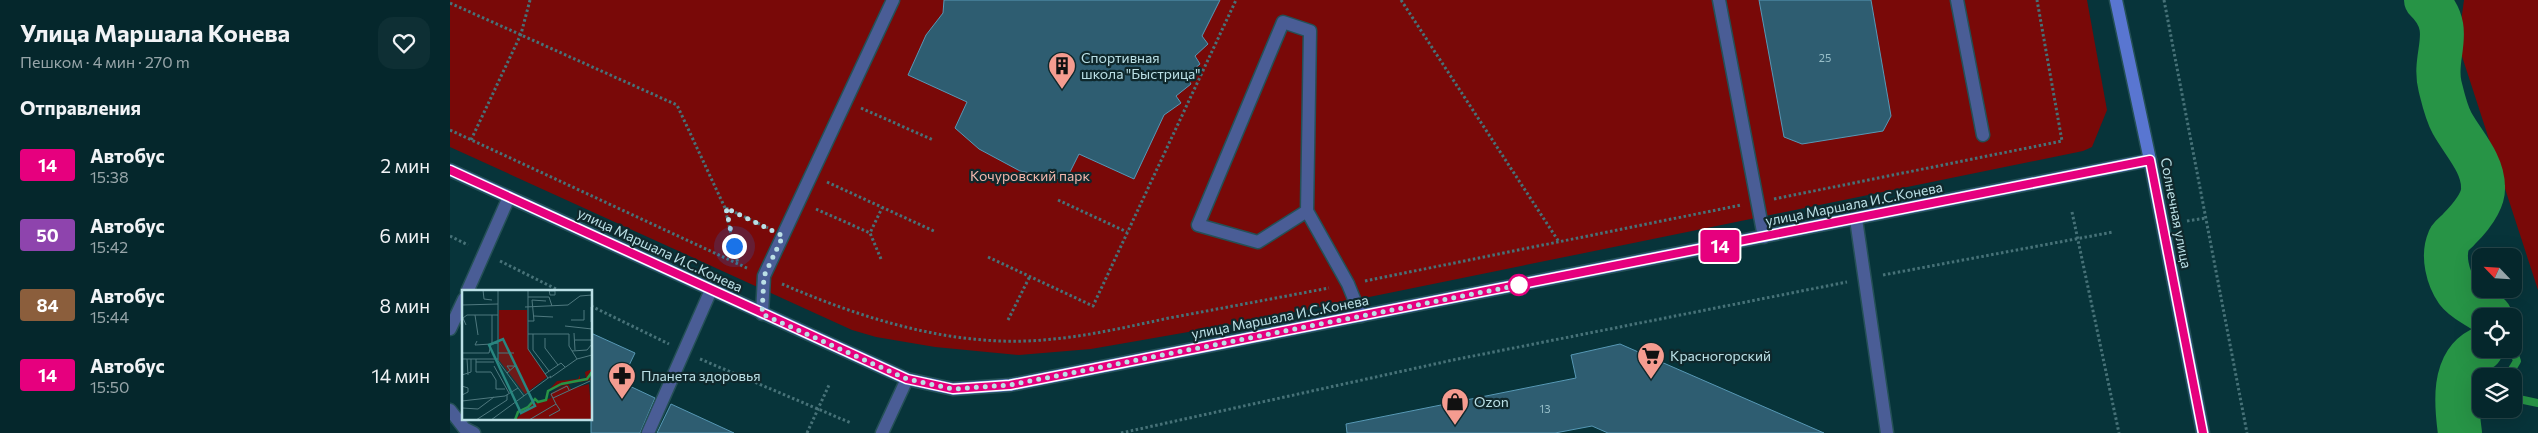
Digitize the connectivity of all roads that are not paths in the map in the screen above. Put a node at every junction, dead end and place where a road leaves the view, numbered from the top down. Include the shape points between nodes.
1 (893, 0) edge
2 (1719, 0) edge
3 (1957, 0) edge
4 (2116, 0) edge
5 (1982, 135) dead end
6 (2150, 160) junction
7 (450, 170) edge
8 (509, 197) junction
9 (1307, 211) junction
10 (1856, 219) junction
11 (1764, 237) junction
12 (468, 290) edge
13 (711, 290) junction
14 (462, 304) edge
15 (762, 314) junction
16 (1361, 316) junction
17 (450, 329) edge
18 (907, 379) junction
19 (450, 410) edge
20 (474, 433) edge
21 (648, 433) edge
22 (882, 433) edge
23 (1887, 433) edge
24 (2202, 433) edge

1 - 15 street via 764,276
2 - 11 street
3 - 5 street
4 - 6 main road, Солнечная улица
6 - 10 main road, улица Маршала И.С.Конева
6 - 24 main road, Солнечная улица
7 - 8 main road, улица Маршала И.С.Конева
8 - 12 street
8 - 13 main road, улица Маршала И.С.Конева
9 - 9 street via 1310,31 1283,22 1198,225 1258,242
9 - 16 street via 1348,284
10 - 11 main road, улица Маршала И.С.Конева
10 - 23 street
11 - 16 main road, улица Маршала И.С.Конева
13 - 15 main road, улица Маршала И.С.Конева
13 - 21 street
14 - 17 street
15 - 18 main road, улица Маршала И.С.Конева
16 - 18 main road, улица Маршала И.С.Конева via 1010,385 953,389
18 - 22 street
19 - 20 street via 464,428

